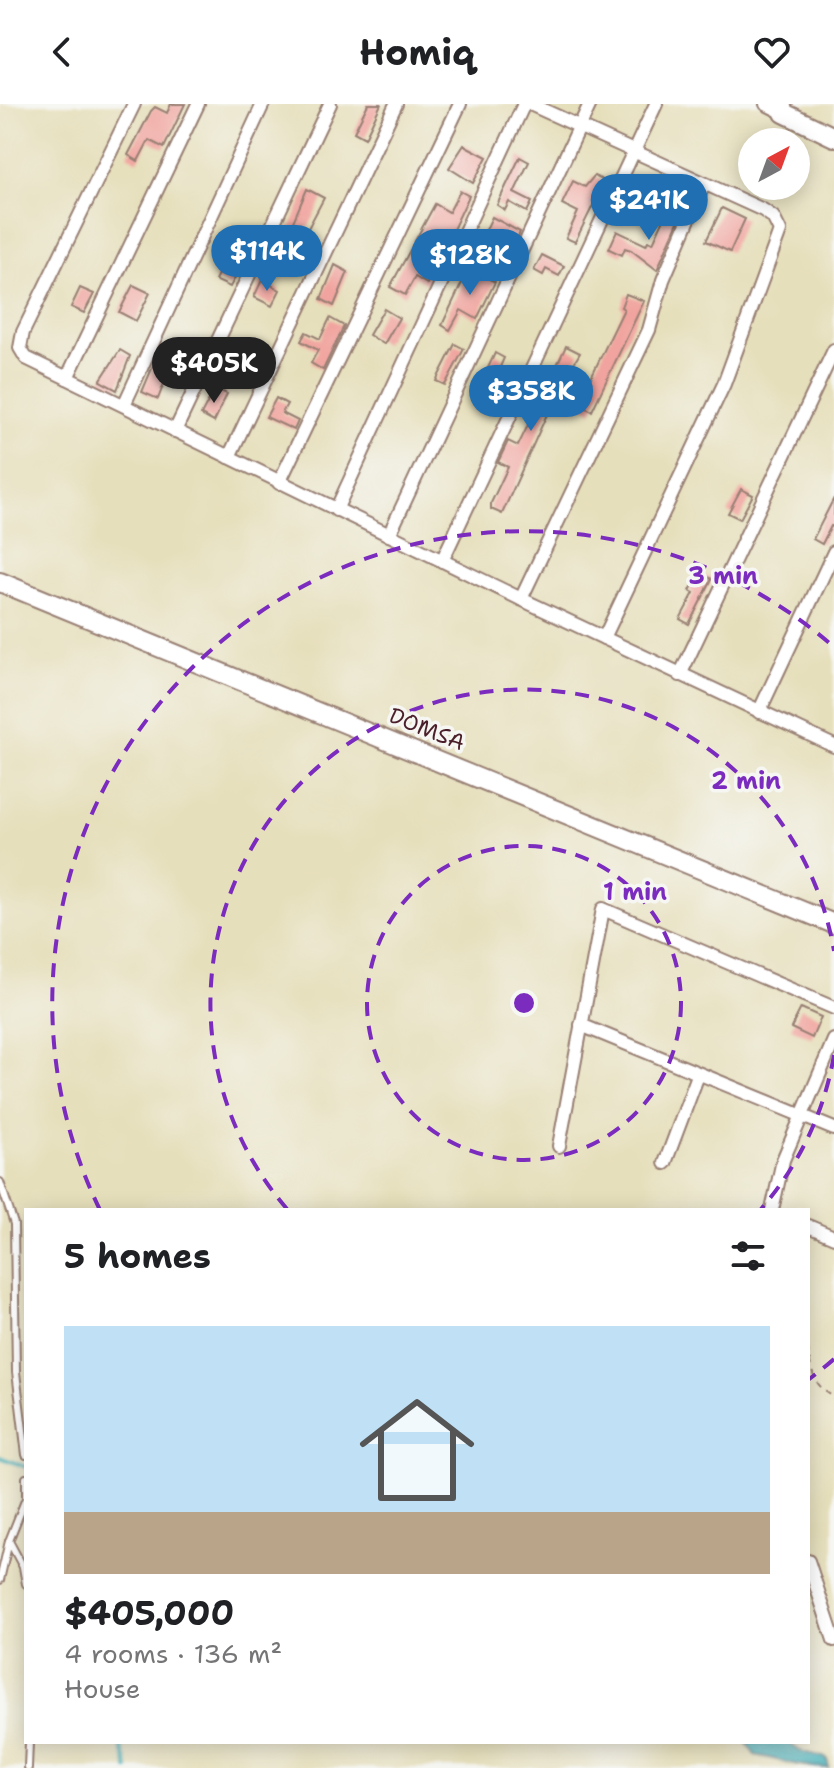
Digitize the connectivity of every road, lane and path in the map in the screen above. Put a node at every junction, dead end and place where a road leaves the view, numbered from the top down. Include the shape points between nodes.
1 (134, 104) edge
2 (198, 104) edge
3 (263, 104) edge
4 (330, 104) edge
5 (396, 104) edge
6 (460, 104) edge
7 (527, 104) edge
8 (590, 104) edge
9 (656, 104) edge
10 (766, 104) edge
11 (783, 108) edge
12 (580, 127) junction
13 (834, 137) edge
14 (633, 152) junction
15 (703, 186) junction
16 (834, 350) edge
17 (67, 378) junction
18 (124, 405) junction
19 (175, 431) junction
20 (229, 457) junction
21 (279, 483) junction
22 (336, 510) junction
23 (389, 535) junction
24 (834, 552) edge
25 (442, 561) junction
26 (0, 582) edge
27 (521, 599) junction
28 (604, 638) junction
29 (680, 675) junction
30 (759, 712) junction
31 (834, 746) edge
32 (834, 924) edge
33 (834, 1008) edge
34 (581, 1025) junction
35 (834, 1040) edge
36 (698, 1075) junction
37 (799, 1117) junction
38 (834, 1129) edge
39 (559, 1146) dead end
40 (665, 1163) dead end
41 (0, 1182) edge
42 (772, 1208) edge
43 (810, 1227) edge
44 (834, 1237) edge
45 (810, 1366) edge
46 (834, 1397) edge
47 (24, 1438) edge
48 (24, 1503) edge
49 (9, 1541) junction
50 (810, 1567) edge
51 (24, 1573) edge
52 (0, 1580) edge
53 (834, 1640) edge
54 (29, 1744) edge
55 (28, 1768) edge

1 - 17 street via 23,332 20,348 26,358
2 - 17 street
3 - 18 street
4 - 19 street
5 - 20 street
6 - 21 street
7 - 12 street
7 - 22 street
8 - 12 street
9 - 14 street
10 - 11 street
11 - 13 main road
12 - 14 street
12 - 23 street
14 - 15 street
14 - 25 street
15 - 27 street via 663,280 649,330
15 - 28 street via 763,210 780,231 724,384
16 - 29 street
17 - 18 street
18 - 19 street
19 - 20 street
20 - 21 street
21 - 22 street
22 - 23 street
23 - 25 street
24 - 30 street
25 - 27 street
26 - 32 main road, DOMSA
27 - 28 street
28 - 29 street
29 - 30 street
30 - 31 street
33 - 34 street via 603,909
34 - 36 street
34 - 39 street
35 - 37 street
36 - 37 street
36 - 40 street
37 - 38 street
37 - 42 street
41 - 47 lane via 14,1224 16,1372
43 - 44 street
45 - 46 path via 820,1389
48 - 49 lane
49 - 51 lane
49 - 52 lane
50 - 53 street
54 - 55 lane

